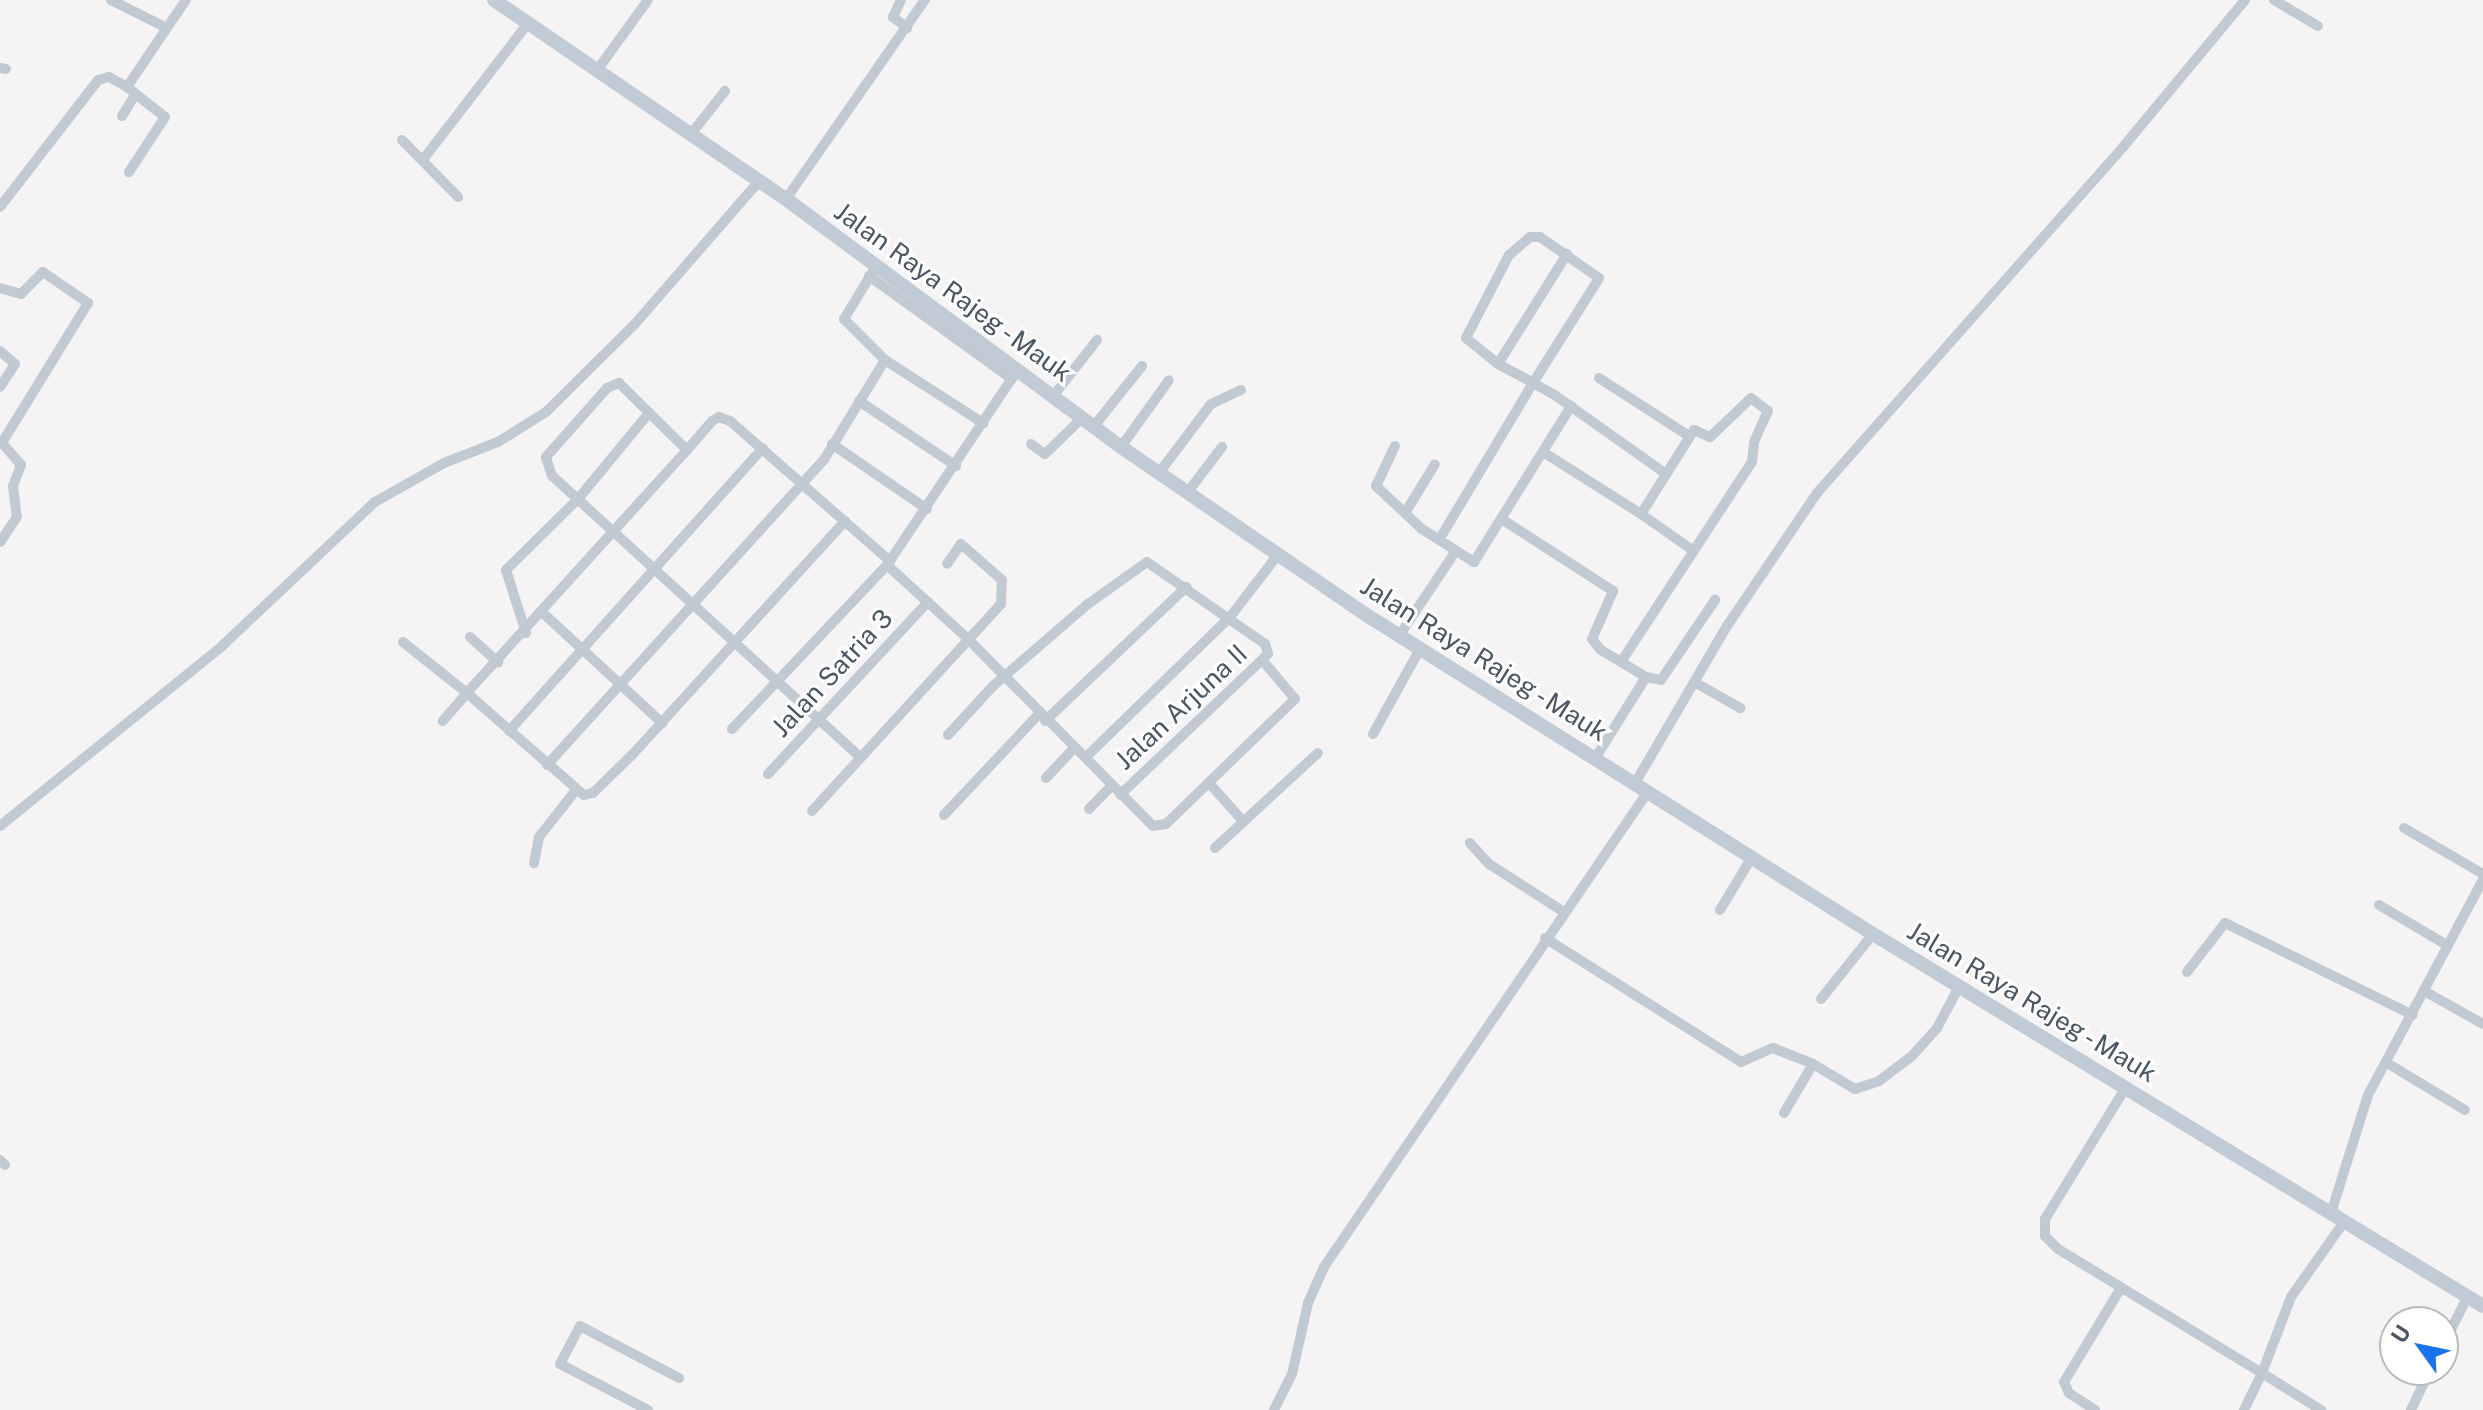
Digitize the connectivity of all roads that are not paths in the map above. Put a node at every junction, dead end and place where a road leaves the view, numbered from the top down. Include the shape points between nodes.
1 (111, 0) edge
2 (186, 0) edge
3 (494, 0) edge
4 (648, 0) edge
5 (901, 0) edge
6 (925, 0) edge
7 (2245, 0) edge
8 (2274, 0) edge
9 (529, 22) junction
10 (2318, 26) dead end
11 (165, 27) junction
12 (907, 28) junction
13 (598, 69) junction
14 (132, 90) junction
15 (725, 91) dead end
16 (122, 116) dead end
17 (691, 134) junction
18 (402, 140) dead end
19 (425, 157) junction
20 (129, 172) dead end
21 (759, 181) junction
22 (458, 197) dead end
23 (786, 199) junction
24 (0, 207) edge
25 (1567, 254) junction
26 (873, 270) junction
27 (0, 288) edge
28 (1097, 340) dead end
29 (0, 351) edge
30 (885, 360) junction
31 (1498, 364) junction
32 (1142, 366) dead end
33 (1015, 374) junction
34 (1599, 378) dead end
35 (1169, 380) dead end
36 (1533, 383) junction
37 (0, 387) edge
38 (1241, 390) dead end
39 (1054, 395) junction
40 (859, 401) junction
41 (1571, 406) junction
42 (649, 413) junction
43 (1088, 422) junction
44 (983, 423) junction
45 (1689, 436) junction
46 (1, 442) edge
47 (832, 444) junction
48 (1031, 444) dead end
49 (1395, 446) dead end
50 (1121, 447) junction
51 (1222, 447) dead end
52 (763, 448) junction
53 (687, 450) junction
54 (1543, 452) junction
55 (1435, 464) dead end
56 (956, 466) junction
57 (1159, 473) junction
58 (1666, 474) junction
59 (804, 486) junction
60 (1187, 493) junction
61 (578, 499) junction
62 (927, 509) junction
63 (1405, 513) junction
64 (1641, 514) junction
65 (1503, 520) junction
66 (845, 521) junction
67 (616, 534) junction
68 (1439, 540) junction
69 (0, 542) edge
70 (1691, 549) junction
71 (1455, 552) junction
72 (1277, 556) junction
73 (888, 563) junction
74 (947, 564) dead end
75 (654, 569) junction
76 (1186, 587) junction
77 (1715, 600) dead end
78 (928, 602) junction
79 (695, 606) junction
80 (544, 614) junction
81 (1230, 617) junction
82 (526, 633) junction
83 (1399, 636) junction
84 (470, 637) dead end
85 (968, 639) junction
86 (403, 642) dead end
87 (733, 643) junction
88 (1420, 649) junction
89 (582, 650) junction
90 (1263, 661) junction
91 (498, 662) junction
92 (1621, 662) junction
93 (1646, 677) junction
94 (1006, 679) junction
95 (777, 681) junction
96 (1696, 683) junction
97 (620, 686) junction
98 (467, 693) junction
99 (1740, 708) dead end
100 (818, 718) junction
101 (1042, 718) junction
102 (443, 721) dead end
103 (662, 723) junction
104 (732, 729) dead end
105 (509, 731) junction
106 (1373, 734) dead end
107 (948, 735) dead end
108 (1075, 747) junction
109 (1318, 753) dead end
110 (859, 756) junction
111 (1086, 757) junction
112 (1596, 757) junction
113 (547, 765) junction
114 (768, 774) dead end
115 (1046, 778) dead end
116 (1209, 783) junction
117 (1634, 785) junction
118 (1111, 786) junction
119 (576, 790) junction
120 (1649, 790) junction
121 (1120, 795) junction
122 (1089, 809) dead end
123 (812, 811) dead end
124 (944, 815) dead end
125 (1243, 821) junction
126 (0, 826) edge
127 (2404, 828) dead end
128 (1470, 843) dead end
129 (1215, 848) dead end
130 (1752, 857) junction
131 (534, 863) dead end
132 (2483, 874) edge
133 (2483, 880) edge
134 (2379, 905) dead end
135 (1720, 910) dead end
136 (1564, 912) junction
137 (1873, 934) junction
138 (1545, 938) junction
139 (2447, 945) junction
140 (2187, 972) dead end
141 (1959, 987) junction
142 (2426, 992) junction
143 (1821, 999) dead end
144 (2413, 1015) junction
145 (2483, 1024) edge
146 (2387, 1063) junction
147 (1813, 1064) junction
148 (2126, 1087) junction
149 (2465, 1110) dead end
150 (1784, 1113) dead end
151 (2331, 1213) junction
152 (2344, 1222) junction
153 (2121, 1288) junction
154 (2468, 1296) junction
155 (2483, 1306) edge
156 (2459, 1314) edge
157 (2262, 1373) junction
158 (679, 1378) dead end
159 (2422, 1386) edge
160 (648, 1410) edge
161 (1274, 1410) edge
162 (2095, 1410) edge
163 (2244, 1410) edge
164 (2321, 1410) edge
165 (2411, 1410) edge

1 - 11 street
2 - 11 street
3 - 9 main road, Jalan Raya Rajeg - Mauk
4 - 13 street
5 - 12 street via 893,17
6 - 12 street
7 - 96 street via 2123,147 1817,493
8 - 10 street
9 - 13 main road, Jalan Raya Rajeg - Mauk
9 - 19 street
11 - 14 street
12 - 23 street
13 - 17 main road, Jalan Raya Rajeg - Mauk
14 - 16 street
14 - 20 street via 165,117
14 - 24 street via 114,79 98,80
15 - 17 street
17 - 21 main road, Jalan Raya Rajeg - Mauk
18 - 19 street
19 - 22 street
21 - 23 main road, Jalan Raya Rajeg - Mauk
21 - 126 street via 634,325 546,412 498,442 444,463 375,502 222,646
23 - 26 main road, Jalan Raya Rajeg - Mauk
25 - 31 street
25 - 31 street via 1540,237 1524,240 1509,255 1465,331 1471,344
25 - 36 street via 1599,278
26 - 30 street via 844,319
26 - 33 main road, Jalan Raya Rajeg - Mauk
27 - 46 street via 21,294 43,272 88,303
28 - 39 street
29 - 37 street via 15,364
30 - 40 street
30 - 44 street
31 - 36 street
32 - 43 street
33 - 39 main road, Jalan Raya Rajeg - Mauk
33 - 44 street
34 - 45 street
35 - 50 street
36 - 41 street
36 - 68 street
38 - 57 street via 1211,404
39 - 43 main road, Jalan Raya Rajeg - Mauk
40 - 47 street
40 - 56 street
41 - 54 street
41 - 58 street
42 - 53 street
42 - 61 street
42 - 61 street via 623,385 613,384 552,449 546,468
43 - 48 street via 1045,454
43 - 50 main road, Jalan Raya Rajeg - Mauk
44 - 56 street
45 - 58 street
45 - 70 street via 1697,430 1710,437 1748,397 1768,411 1754,442 1752,462
46 - 69 street via 21,465 13,486 17,517
47 - 59 street
47 - 62 street
49 - 63 street via 1374,482
50 - 57 main road, Jalan Raya Rajeg - Mauk
51 - 60 street
52 - 53 street via 719,417
52 - 59 street
52 - 75 street
53 - 67 street
54 - 64 street
54 - 65 street
55 - 63 street
56 - 62 street
57 - 60 main road, Jalan Raya Rajeg - Mauk
58 - 64 street
59 - 66 street
59 - 79 street
60 - 72 main road, Jalan Raya Rajeg - Mauk
61 - 67 street
61 - 82 street via 506,570
62 - 73 street
63 - 68 street
64 - 70 street
65 - 71 street via 1479,559 1469,561
65 - 92 street via 1611,587 1612,597 1592,639
66 - 73 street
66 - 87 street
67 - 75 street
67 - 80 street
68 - 71 street
70 - 92 street
71 - 83 street
72 - 81 street
72 - 83 main road, Jalan Raya Rajeg - Mauk
73 - 78 street
73 - 95 street
74 - 85 street via 961,544 1003,585 1001,604
75 - 79 street
75 - 89 street
76 - 81 street
76 - 94 street via 1142,562
76 - 101 street
77 - 93 street via 1661,680
78 - 85 street
78 - 100 street, Jalan Satria 3
79 - 87 street
79 - 97 street
80 - 82 street
80 - 89 street
81 - 90 street, Jalan Arjuna II via 1268,649
81 - 111 street
82 - 91 street
83 - 88 main road, Jalan Raya Rajeg - Mauk
84 - 91 street
85 - 94 street
85 - 110 street
86 - 98 street
87 - 95 street
87 - 103 street
88 - 106 street
88 - 112 main road, Jalan Raya Rajeg - Mauk
89 - 97 street
89 - 105 street
90 - 116 street via 1295,699
90 - 121 street, Jalan Arjuna II
91 - 98 street
92 - 93 street
93 - 112 street
94 - 101 street
94 - 107 street
95 - 100 street
95 - 104 street
96 - 99 street
96 - 117 street
97 - 103 street
97 - 113 street
98 - 102 street
98 - 105 street
100 - 110 street
100 - 114 street, Jalan Satria 3
101 - 108 street
101 - 124 street
103 - 119 street via 593,793
105 - 113 street
108 - 111 street
108 - 115 street
109 - 125 street
110 - 123 street
111 - 118 street
112 - 117 main road, Jalan Raya Rajeg - Mauk
113 - 119 street
116 - 121 street via 1158,826 1145,821
116 - 125 street
117 - 120 main road, Jalan Raya Rajeg - Mauk
118 - 121 street
118 - 122 street
119 - 131 street via 539,837
120 - 130 main road, Jalan Raya Rajeg - Mauk
120 - 136 street
125 - 129 street
127 - 132 street
128 - 136 street via 1489,864
130 - 135 street
130 - 137 main road, Jalan Raya Rajeg - Mauk
133 - 139 street
134 - 139 street
136 - 138 street
137 - 141 main road, Jalan Raya Rajeg - Mauk
137 - 143 street
138 - 147 street via 1741,1062 1773,1048
138 - 161 street via 1324,1267 1308,1303 1292,1374
139 - 142 street
140 - 144 street via 2225,923
141 - 147 street via 1928,1040 1879,1081 1855,1089
141 - 148 main road, Jalan Raya Rajeg - Mauk
142 - 144 street
142 - 145 street
144 - 146 street
146 - 149 street
146 - 151 street via 2357,1120
147 - 150 street
148 - 151 main road, Jalan Raya Rajeg - Mauk
148 - 153 street via 2045,1219 2044,1229 2058,1249
151 - 152 main road, Jalan Raya Rajeg - Mauk
152 - 154 main road, Jalan Raya Rajeg - Mauk
152 - 157 street via 2291,1297
153 - 157 street
153 - 162 street via 2064,1382 2069,1393
154 - 155 main road, Jalan Raya Rajeg - Mauk
154 - 156 street
157 - 163 street
157 - 164 street
158 - 160 street via 580,1326 560,1364
159 - 165 street

